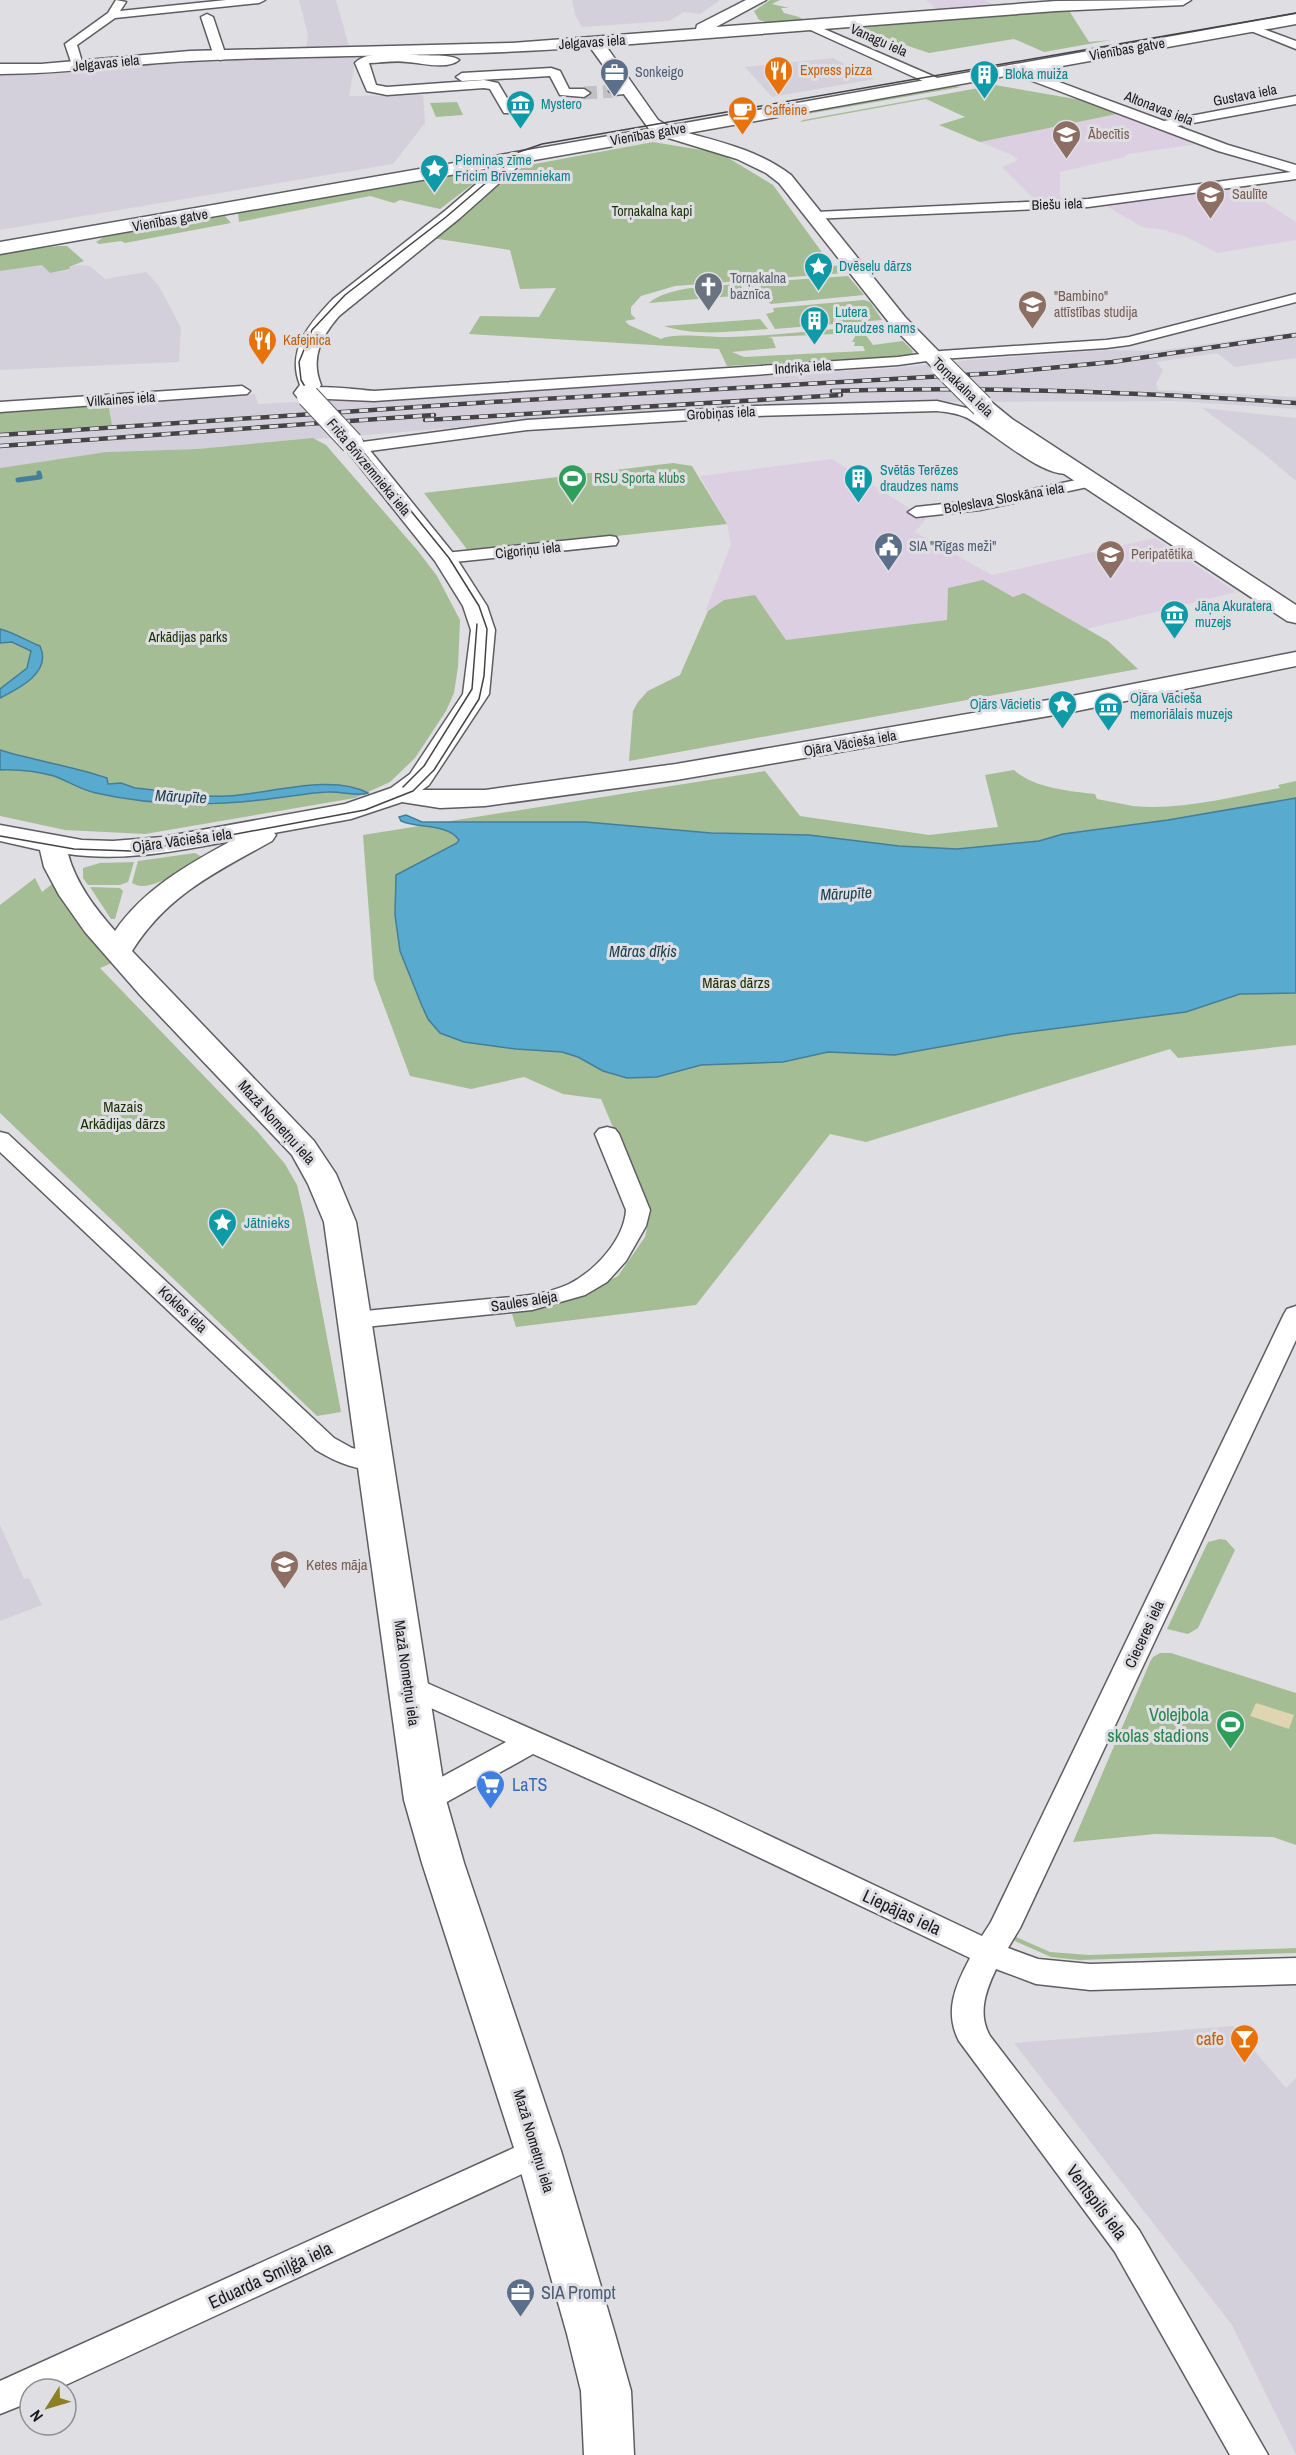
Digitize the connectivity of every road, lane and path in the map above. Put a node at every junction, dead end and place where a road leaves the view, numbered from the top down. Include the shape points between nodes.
1 (121, 0) edge
2 (259, 0) edge
3 (758, 0) edge
4 (1183, 0) edge
5 (1140, 1) edge
6 (738, 10) junction
7 (112, 15) junction
8 (207, 17) dead end
9 (1296, 19) edge
10 (808, 26) junction
11 (1250, 27) junction
12 (765, 29) junction
13 (690, 35) junction
14 (595, 42) junction
15 (1296, 45) edge
16 (452, 55) junction
17 (220, 56) junction
18 (627, 61) junction
19 (77, 65) junction
20 (0, 69) edge
21 (1013, 69) junction
22 (464, 81) junction
23 (938, 83) junction
24 (584, 93) tunnel mouth
25 (1296, 100) edge
26 (508, 110) dead end
27 (1164, 125) junction
28 (665, 131) junction
29 (517, 158) junction
30 (1296, 169) edge
31 (1296, 176) edge
32 (816, 216) junction
33 (0, 248) edge
34 (1296, 298) edge
35 (937, 361) junction
36 (242, 391) dead end
37 (307, 394) junction
38 (0, 407) edge
39 (354, 445) junction
40 (1070, 468) junction
41 (1091, 482) junction
42 (916, 512) dead end
43 (610, 541) dead end
44 (445, 558) junction
45 (1296, 616) edge
46 (1296, 659) edge
47 (400, 794) junction
48 (363, 808) joint
49 (281, 824) junction
50 (0, 832) edge
51 (52, 844) junction
52 (118, 950) junction
53 (607, 1134) dead end
54 (0, 1138) edge
55 (1296, 1314) edge
56 (355, 1320) junction
57 (376, 1461) junction
58 (410, 1687) junction
59 (533, 1741) junction
60 (425, 1800) junction
61 (987, 1953) junction
62 (1296, 1971) edge
63 (538, 2151) junction
64 (0, 2398) edge
65 (609, 2455) edge
66 (1250, 2455) edge

1 - 7 street
2 - 7 street
3 - 6 street
4 - 5 street, Jelgavas iela
5 - 10 street, Jelgavas iela
6 - 12 street
6 - 13 street
7 - 19 street via 72,44
8 - 17 street
9 - 11 street, Vienības gatve
10 - 12 street, Jelgavas iela
10 - 23 street, Vanagu iela
11 - 15 street
11 - 21 street, Vienības gatve
12 - 13 street, Jelgavas iela
13 - 14 street, Jelgavas iela
13 - 18 street
14 - 16 street, Jelgavas iela
14 - 18 street
16 - 17 street, Jelgavas iela
16 - 22 street
16 - 22 street via 421,61 407,58 361,63 374,90
17 - 19 street, Jelgavas iela
18 - 28 street via 622,91 648,120
19 - 20 street, Jelgavas iela
21 - 23 street, Vienības gatve
21 - 27 street, Altonavas iela
22 - 24 street via 551,72 556,74 564,92
22 - 26 street via 494,86
23 - 28 street, Vienības gatve
25 - 27 street, Gustava iela
27 - 30 street, Altonavas iela
28 - 29 street, Vienības gatve
28 - 32 street, Torņakalna iela via 770,167
29 - 33 street, Vienības gatve
29 - 37 street via 323,320 305,353 303,368 311,385
31 - 32 street, Biešu iela via 1088,203
32 - 35 street, Torņakalna iela via 898,321
34 - 35 street, Indriķa iela via 1129,341
35 - 37 street, Indriķa iela via 374,396
35 - 40 street, Torņakalna iela, bridge via 982,406
36 - 38 street, Vilkaines iela
37 - 39 street, Friča Brīvzemnieka iela, bridge
39 - 40 street, Grobiņas iela via 527,425 756,411 937,406 970,413 1049,466
39 - 44 street, Friča Brīvzemnieka iela
40 - 41 street, Torņakalna iela
41 - 42 street, Boļeslava Sloskāna iela via 980,505
41 - 45 street, Torņakalna iela
43 - 44 street, Cigoriņu iela
44 - 47 street, Friča Brīvzemnieka iela via 481,623 476,694 433,763
46 - 47 street, Ojāra Vācieša iela via 968,723 631,780 471,799
47 - 48 street, Friča Brīvzemnieka iela
48 - 49 street, Ojāra Vācieša iela
49 - 51 street, Ojāra Vācieša iela via 134,848
49 - 52 street via 170,891 146,911
50 - 51 street, Ojāra Vācieša iela
51 - 52 street, Mazā Nometņu iela via 60,874 76,900
52 - 56 street, Mazā Nometņu iela via 273,1114 319,1169 340,1222
53 - 56 street, Saules aleja via 638,1218 616,1259 592,1283 559,1297 532,1302
54 - 57 street, Kokles iela via 325,1444 345,1456
55 - 61 street, Cieceres iela via 1004,1928
56 - 57 street, Mazā Nometņu iela
57 - 58 street, Mazā Nometņu iela
58 - 59 street, Liepājas iela
58 - 60 street, Mazā Nometņu iela
59 - 60 street
59 - 61 street, Liepājas iela
60 - 63 street, Mazā Nometņu iela
61 - 62 street, Liepājas iela via 1036,1971 1090,1977
61 - 66 street, Ventspils iela via 966,2003 968,2024 979,2045 1127,2241
63 - 64 street, Eduarda Smiļģa iela
63 - 65 street, Mazā Nometņu iela via 606,2391

